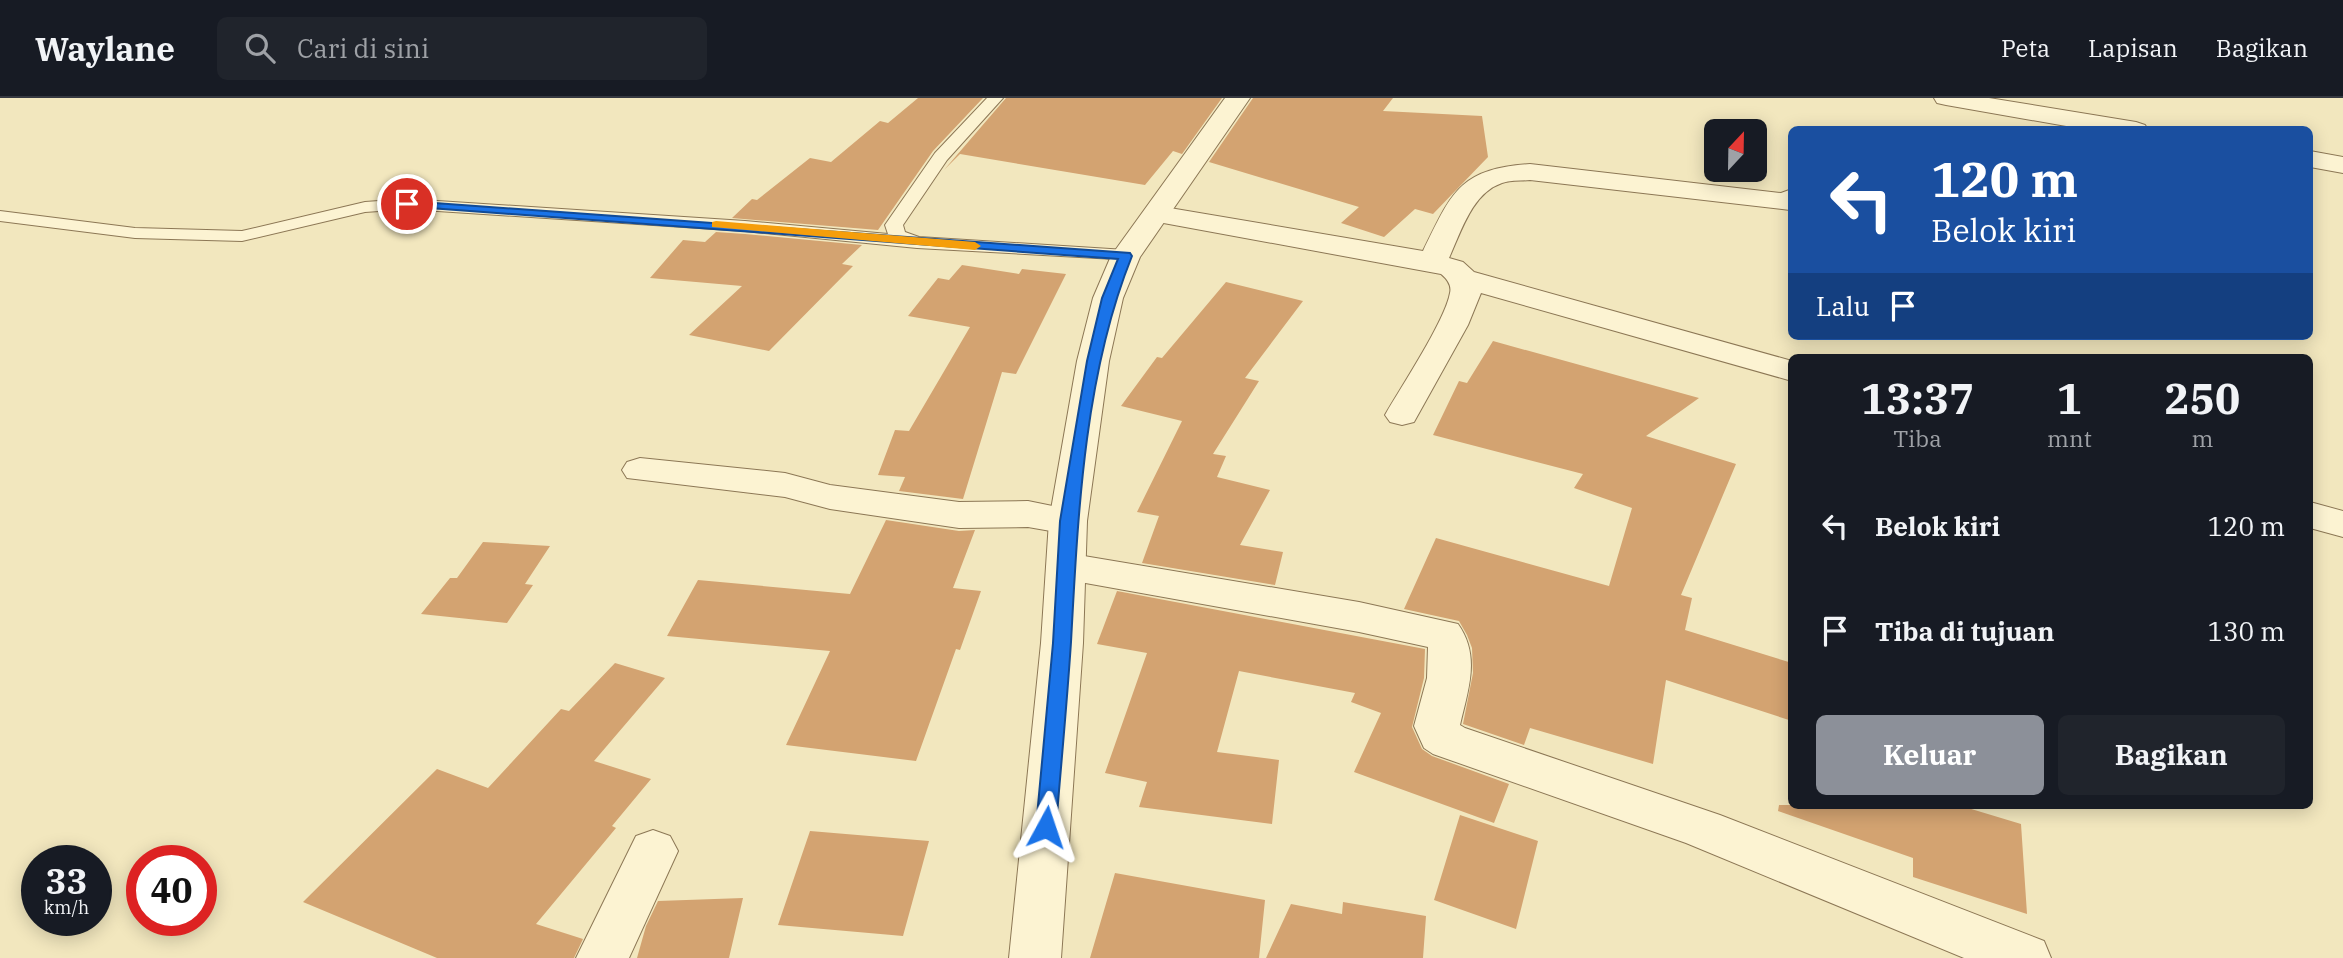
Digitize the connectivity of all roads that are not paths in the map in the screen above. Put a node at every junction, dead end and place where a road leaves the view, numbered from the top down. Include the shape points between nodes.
1 (995, 98) edge
2 (1238, 98) edge
3 (1946, 98) edge
4 (2112, 126) edge
5 (2313, 159) edge
6 (2343, 164) edge
7 (1788, 205) edge
8 (1158, 214) junction
9 (0, 216) edge
10 (916, 242) junction
11 (1126, 256) junction
12 (1432, 262) junction
13 (1463, 278) junction
14 (1788, 370) edge
15 (1402, 415) dead end
16 (640, 470) dead end
17 (2313, 516) edge
18 (1068, 521) junction
19 (2343, 524) edge
20 (1066, 567) junction
21 (653, 851) dead end
22 (602, 958) edge
23 (1035, 958) edge
24 (2025, 958) edge

1 - 10 lane via 941,156 894,225 897,235
2 - 8 street
3 - 4 street
5 - 6 street
7 - 12 street via 1530,173 1500,174 1470,191
8 - 11 street
8 - 12 street
9 - 10 lane via 135,233 242,236 365,207 407,204
10 - 11 lane
11 - 18 street via 1108,298 1093,361
12 - 13 street via 1452,268
13 - 14 street
13 - 15 street via 1466,292 1452,325
16 - 18 street via 768,483 959,515 1028,514
17 - 19 street
18 - 20 street
20 - 23 street
20 - 24 street via 1443,635 1452,655 1437,726 1449,741 1703,829
21 - 22 street

